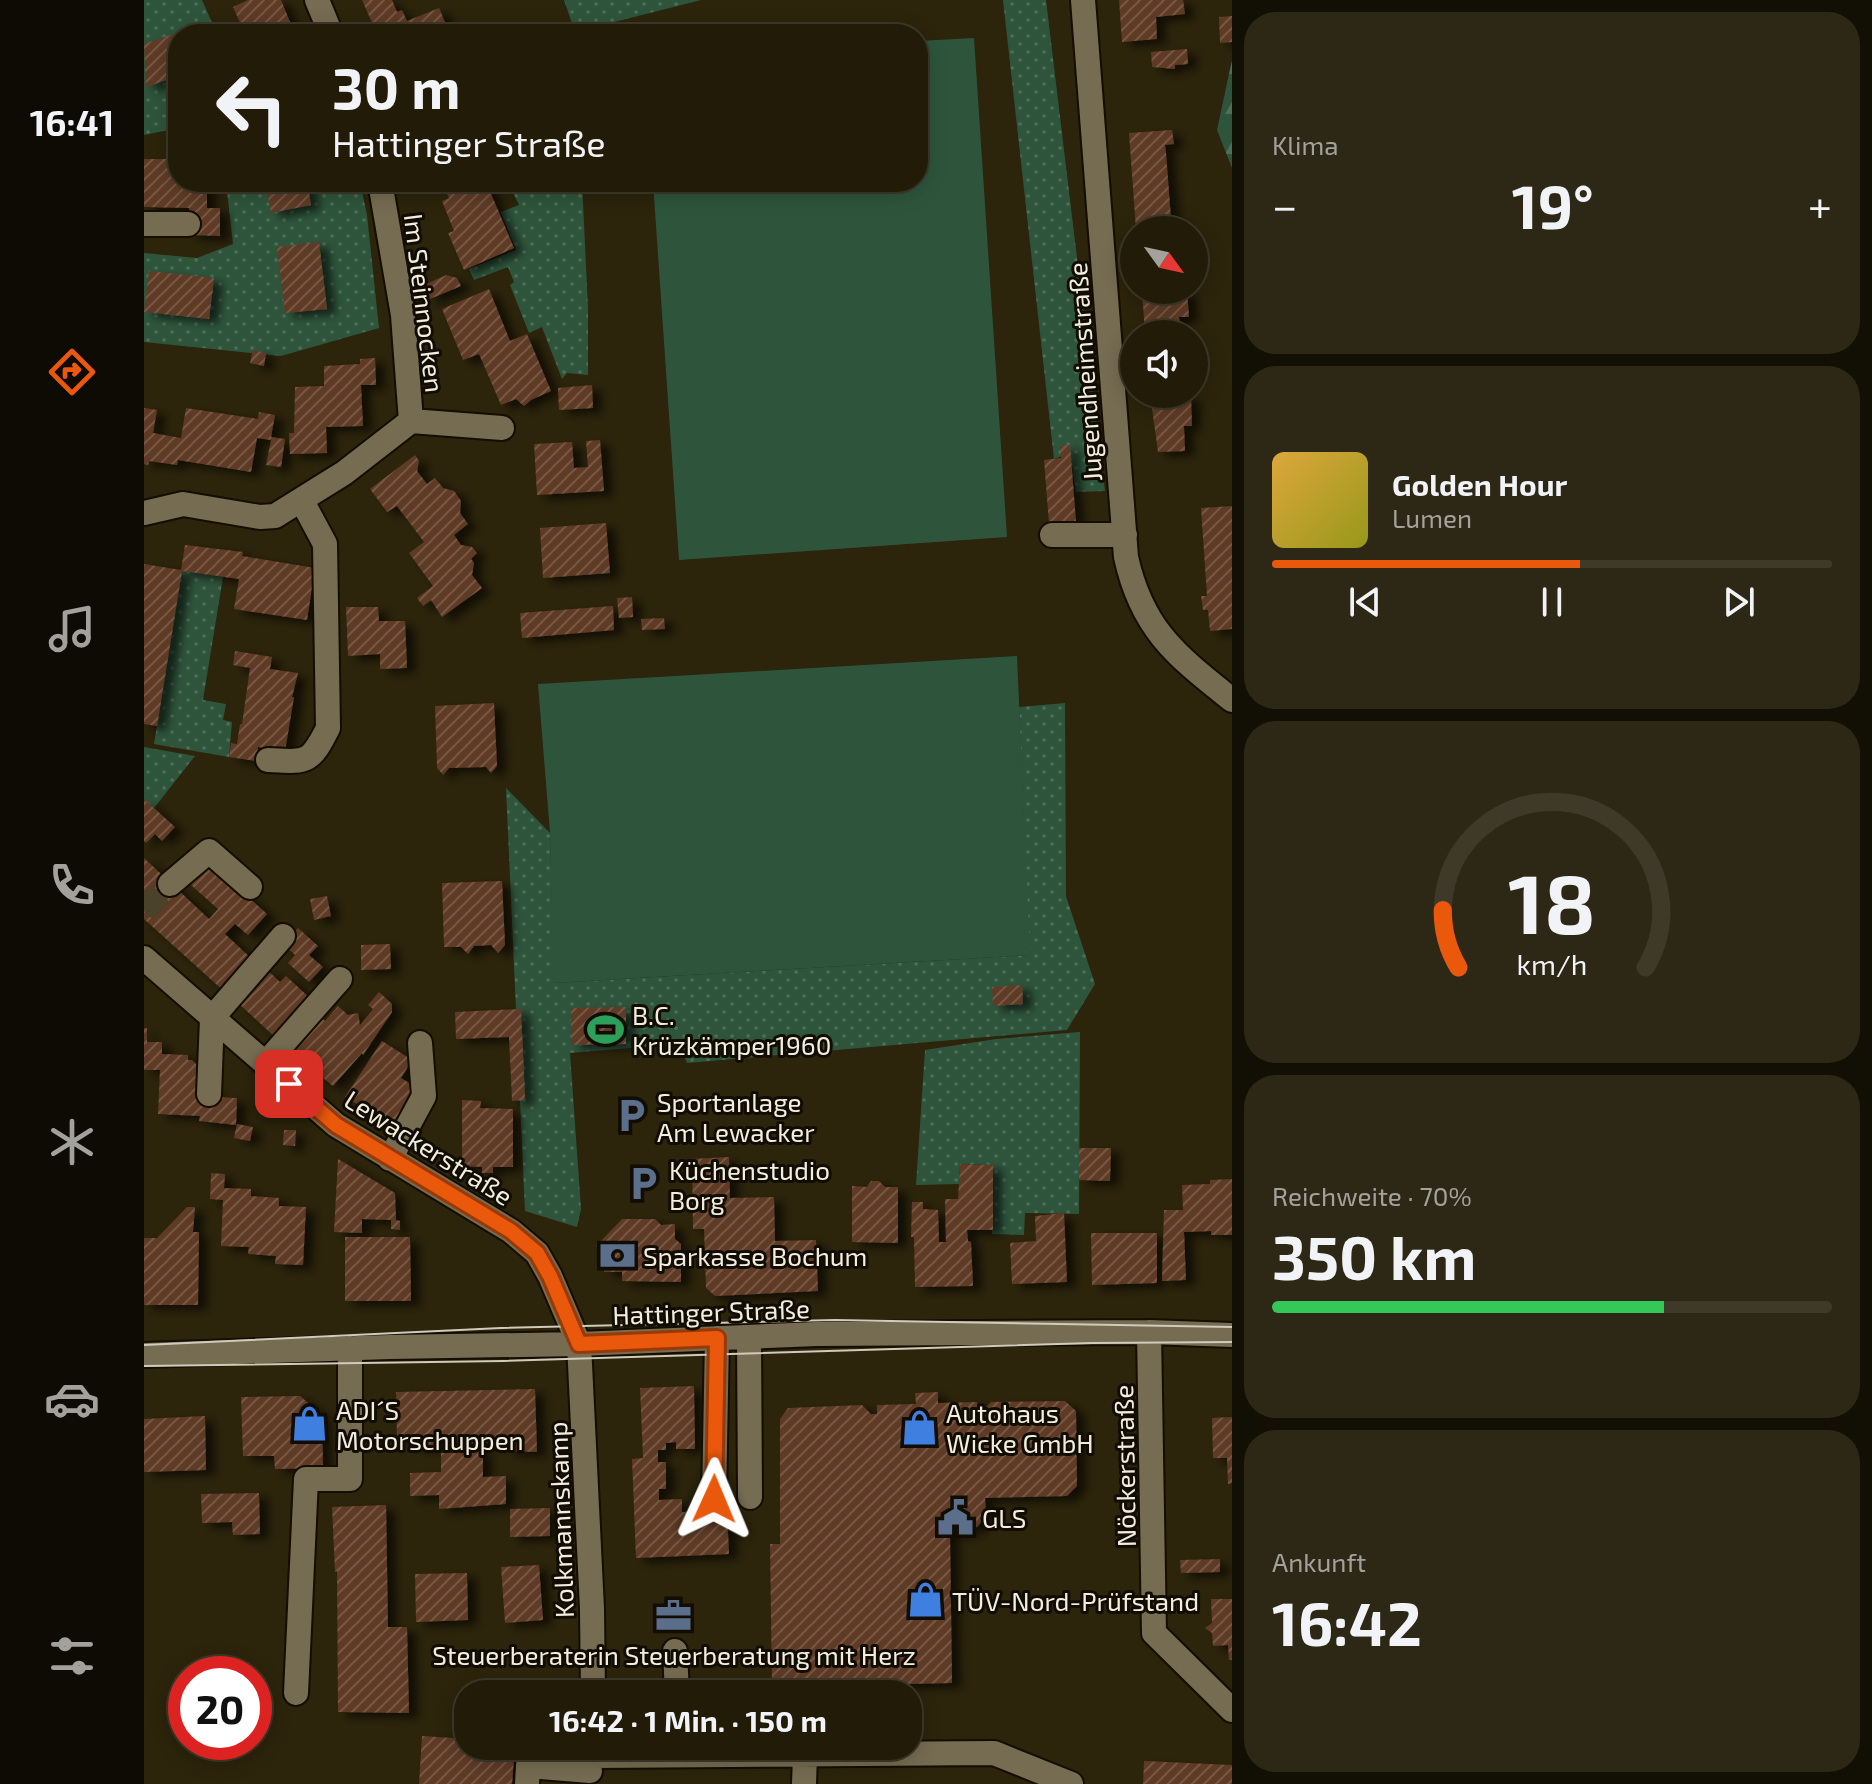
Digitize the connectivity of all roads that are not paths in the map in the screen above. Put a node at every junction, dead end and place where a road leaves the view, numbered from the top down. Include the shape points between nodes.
1 (317, 0) edge
2 (1083, 0) edge
3 (327, 24) edge
4 (382, 192) edge
5 (144, 224) edge
6 (188, 224) dead end
7 (411, 421) junction
8 (502, 428) dead end
9 (302, 501) junction
10 (144, 513) edge
11 (1052, 535) dead end
12 (1125, 535) junction
13 (1232, 700) edge
14 (268, 760) dead end
15 (170, 884) tunnel mouth
16 (250, 887) dead end
17 (283, 936) dead end
18 (144, 958) edge
19 (340, 979) dead end
20 (212, 1018) junction
21 (420, 1043) dead end
22 (265, 1064) junction
23 (209, 1094) dead end
24 (390, 1159) junction
25 (1149, 1332) junction
26 (1232, 1335) edge
27 (749, 1337) junction
28 (717, 1338) junction
29 (579, 1344) junction
30 (350, 1348) junction
31 (144, 1355) edge
32 (750, 1497) dead end
33 (714, 1499) dead end
34 (675, 1651) dead end
35 (593, 1680) edge
36 (676, 1680) edge
37 (296, 1693) dead end
38 (1232, 1710) edge
39 (922, 1754) edge
40 (620, 1760) edge
41 (805, 1760) edge
42 (590, 1764) edge
43 (1063, 1782) edge
44 (527, 1784) edge
45 (804, 1784) edge

1 - 3 street
2 - 12 street, Jugendheimstraße
4 - 7 street, Im Steinnocken via 403,315
5 - 6 street
7 - 8 street
7 - 9 street, Im Steinnocken
9 - 10 street, Im Steinnocken via 266,517 183,504
9 - 14 street via 325,544 328,728 315,753 300,762
11 - 12 street
12 - 13 street, Jugendheimstraße via 1133,586 1163,640
15 - 16 street via 209,851
17 - 20 street
18 - 20 street, Lewackerstraße
19 - 22 street
20 - 22 street, Lewackerstraße
20 - 23 street
21 - 24 street via 424,1096
22 - 24 street, Lewackerstraße via 336,1125
24 - 29 street, Lewackerstraße via 511,1231 537,1253
25 - 26 street, Hattinger Straße
25 - 27 street, Hattinger Straße
25 - 38 street, Nöckerstraße via 1154,1633
27 - 28 street, Hattinger Straße
27 - 32 street
28 - 29 street, Hattinger Straße
28 - 33 street
29 - 30 street, Hattinger Straße
29 - 35 street, Kolkmannskamp
30 - 31 street, Hattinger Straße
30 - 37 street via 350,1479 306,1479
34 - 36 street
39 - 43 street via 994,1753
40 - 42 street
41 - 45 street
42 - 44 street via 528,1766

